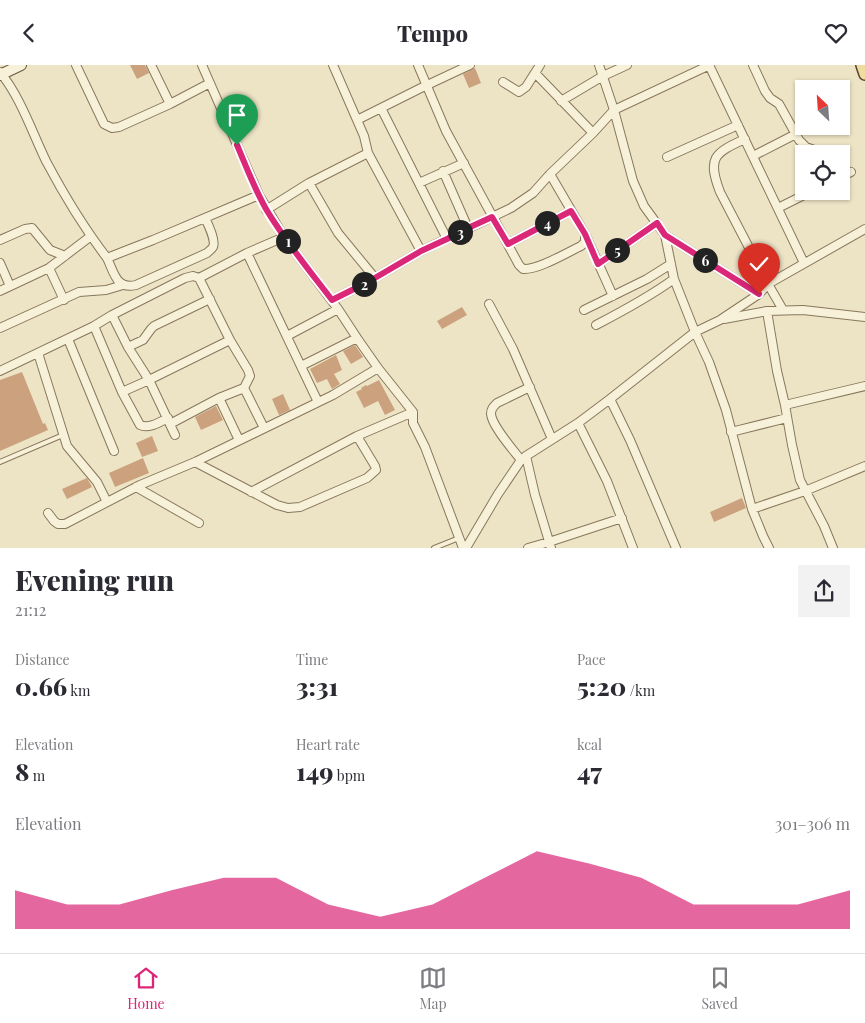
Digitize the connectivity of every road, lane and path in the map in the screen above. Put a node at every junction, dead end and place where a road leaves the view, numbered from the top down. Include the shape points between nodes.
1 (21, 65) edge
2 (76, 65) edge
3 (152, 65) edge
4 (202, 65) edge
5 (333, 65) edge
6 (418, 65) edge
7 (540, 65) edge
8 (599, 65) edge
9 (627, 65) edge
10 (710, 65) edge
11 (753, 65) edge
12 (862, 65) edge
13 (467, 66) edge
14 (535, 73) junction
15 (1, 74) edge
16 (865, 74) edge
17 (603, 76) junction
18 (502, 82) dead end
19 (210, 83) junction
20 (426, 85) junction
21 (561, 101) junction
22 (170, 104) junction
23 (381, 108) junction
24 (614, 110) junction
25 (357, 120) junction
26 (738, 125) junction
27 (795, 132) edge
28 (593, 133) junction
29 (795, 135) edge
30 (796, 135) edge
31 (745, 139) junction
32 (804, 145) edge
33 (368, 153) junction
34 (753, 156) junction
35 (667, 157) dead end
36 (464, 163) junction
37 (442, 171) junction
38 (550, 174) junction
39 (309, 183) junction
40 (419, 183) junction
41 (258, 195) junction
42 (795, 200) edge
43 (778, 208) junction
44 (266, 209) junction
45 (571, 211) junction
46 (492, 217) junction
47 (205, 218) junction
48 (657, 223) junction
49 (468, 228) junction
50 (865, 229) edge
51 (585, 234) junction
52 (665, 235) junction
53 (90, 236) junction
54 (284, 237) junction
55 (447, 239) junction
56 (0, 240) edge
57 (508, 244) junction
58 (421, 251) junction
59 (248, 253) junction
60 (65, 256) junction
61 (107, 258) junction
62 (0, 263) edge
63 (804, 263) junction
64 (598, 264) junction
65 (671, 264) junction
66 (49, 268) junction
67 (375, 277) junction
68 (199, 278) junction
69 (674, 279) junction
70 (768, 284) junction
71 (124, 285) junction
72 (10, 286) junction
73 (0, 291) edge
74 (759, 294) junction
75 (613, 296) junction
76 (210, 299) junction
77 (64, 300) junction
78 (332, 300) junction
79 (490, 304) dead end
80 (338, 309) junction
81 (584, 310) dead end
82 (782, 310) junction
83 (767, 311) junction
84 (112, 315) junction
85 (865, 317) edge
86 (720, 320) junction
87 (596, 325) dead end
88 (94, 327) junction
89 (0, 328) edge
90 (695, 332) junction
91 (286, 336) junction
92 (357, 338) junction
93 (68, 339) junction
94 (230, 340) junction
95 (128, 347) junction
96 (38, 353) junction
97 (301, 367) junction
98 (378, 368) junction
99 (0, 371) edge
100 (149, 380) junction
101 (865, 386) edge
102 (530, 387) junction
103 (244, 388) junction
104 (122, 392) junction
105 (219, 398) junction
106 (610, 399) junction
107 (318, 402) junction
108 (785, 405) junction
109 (413, 412) junction
110 (787, 418) junction
111 (169, 421) junction
112 (578, 423) junction
113 (264, 428) junction
114 (731, 432) junction
115 (63, 435) junction
116 (175, 435) dead end
117 (357, 436) junction
118 (552, 439) junction
119 (239, 440) junction
120 (114, 451) dead end
121 (524, 458) junction
122 (0, 462) edge
123 (195, 462) junction
124 (865, 466) edge
125 (136, 487) junction
126 (805, 491) junction
127 (251, 492) junction
128 (107, 502) junction
129 (752, 509) junction
130 (48, 513) dead end
131 (622, 518) junction
132 (199, 523) dead end
133 (460, 538) junction
134 (550, 545) edge
135 (434, 548) edge
136 (464, 548) edge
137 (528, 548) edge
138 (633, 548) edge
139 (676, 548) edge
140 (769, 548) edge
141 (834, 548) edge

1 - 15 street
2 - 22 street via 104,124 112,128
3 - 22 street
4 - 19 street
5 - 25 street
6 - 20 street
7 - 14 street
8 - 17 street
9 - 17 street
10 - 24 street
10 - 26 street
11 - 27 street via 765,91 779,104
12 - 16 main road
13 - 20 street
14 - 18 street via 519,92
14 - 21 street
15 - 53 street via 21,105 46,160
17 - 21 street
17 - 24 street
19 - 22 street
19 - 41 street
20 - 23 street
20 - 36 street
21 - 28 street
23 - 25 street
23 - 40 street
24 - 28 street
24 - 48 street via 635,187
25 - 33 street
26 - 31 street
26 - 35 street
28 - 38 street
29 - 34 street
30 - 32 street
31 - 34 street
31 - 70 street via 716,156 714,177
33 - 39 street
33 - 58 street
34 - 43 street
36 - 37 street
36 - 46 street
37 - 40 street
37 - 49 street
38 - 45 street
38 - 46 street via 533,193
39 - 44 street
39 - 67 street via 338,233
40 - 55 street
41 - 44 street
41 - 47 street
42 - 43 street
43 - 63 street
44 - 54 street
45 - 51 street
45 - 57 street
46 - 49 street
46 - 57 street
47 - 61 street
47 - 71 street via 213,239 212,249 136,285
48 - 52 street
48 - 64 street
49 - 55 street
50 - 63 street
51 - 57 street via 581,247 528,269 519,265
51 - 64 street
52 - 65 street
52 - 74 street
53 - 60 street
53 - 61 street
54 - 59 street
54 - 78 street
55 - 58 street
56 - 60 street via 32,228 50,250
58 - 67 street
59 - 68 street
59 - 91 street
60 - 66 street
61 - 71 street via 117,279
62 - 72 street
63 - 70 street
64 - 75 street
65 - 69 street
65 - 75 street
66 - 72 street
66 - 77 street
67 - 78 street
68 - 76 street
68 - 84 street via 186,278
69 - 87 street via 654,294
69 - 90 street
70 - 74 street
70 - 82 street
71 - 77 street via 80,292
72 - 73 street
74 - 86 street
75 - 81 street
76 - 94 street
76 - 95 street via 154,326 143,340
77 - 89 street
78 - 80 street
79 - 102 street
80 - 91 street
80 - 92 street
82 - 83 street
82 - 85 street
83 - 86 street
83 - 108 street
84 - 88 street
84 - 95 street
86 - 90 street
88 - 93 street
88 - 104 street
90 - 106 street
90 - 114 street via 709,362
91 - 97 street
92 - 97 street
92 - 98 street
93 - 96 street
93 - 120 street
94 - 100 street
94 - 103 street via 250,376
95 - 100 street
96 - 99 street
96 - 115 street
97 - 107 street
98 - 107 street
98 - 109 street
100 - 104 street
100 - 111 street
101 - 108 street
102 - 118 street
102 - 121 street via 496,403 491,412 498,430
103 - 105 street
103 - 113 street
104 - 111 street via 140,425 144,427
105 - 111 street
105 - 119 street
106 - 112 street
106 - 139 street
107 - 113 street
108 - 110 street
109 - 117 street
109 - 133 street via 413,423
110 - 114 street
110 - 126 street
111 - 116 street
112 - 118 street
112 - 131 street
113 - 119 street
114 - 129 street
115 - 122 lane
115 - 128 street via 67,446 97,481
117 - 127 street
117 - 127 street via 376,470 367,478 300,507 278,505
118 - 121 street
119 - 123 street
121 - 134 street
121 - 136 street
123 - 125 street
123 - 127 street
124 - 126 street
125 - 128 street
125 - 132 street
126 - 129 street
126 - 141 street
128 - 130 street via 64,524 58,525
129 - 140 street
131 - 134 street
131 - 138 street
133 - 135 lane
133 - 136 street
134 - 137 street

